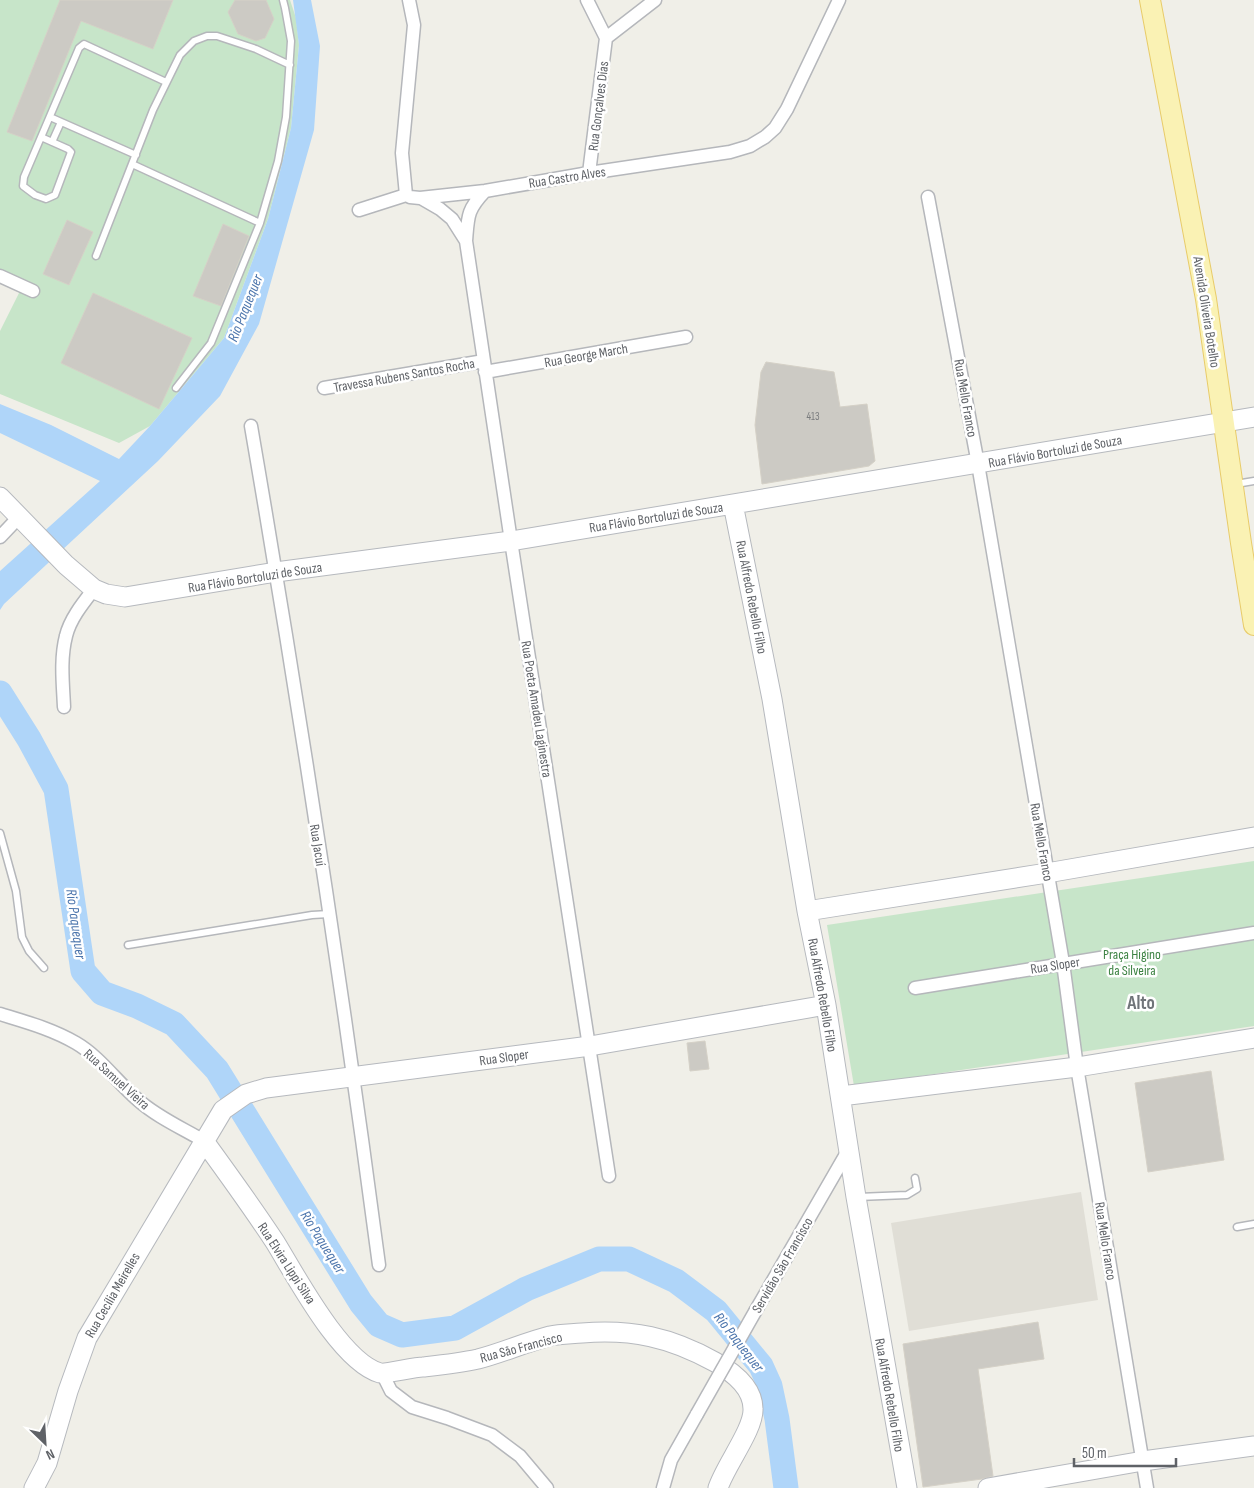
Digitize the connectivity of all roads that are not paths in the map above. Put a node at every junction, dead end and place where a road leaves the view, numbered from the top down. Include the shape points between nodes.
1 (283, 0) edge
2 (409, 0) edge
3 (587, 0) edge
4 (655, 0) edge
5 (839, 0) edge
6 (1150, 0) edge
7 (606, 38) junction
8 (290, 65) junction
9 (166, 82) junction
10 (50, 117) junction
11 (60, 122) junction
12 (41, 138) junction
13 (52, 142) junction
14 (136, 155) junction
15 (132, 164) junction
16 (589, 173) junction
17 (485, 191) junction
18 (406, 195) junction
19 (928, 197) dead end
20 (420, 198) junction
21 (359, 210) dead end
22 (260, 223) junction
23 (466, 241) junction
24 (96, 256) dead end
25 (0, 276) edge
26 (33, 290) dead end
27 (686, 337) dead end
28 (485, 367) junction
29 (176, 388) dead end
30 (324, 388) dead end
31 (1254, 417) edge
32 (1223, 422) junction
33 (251, 426) dead end
34 (978, 464) junction
35 (1254, 481) edge
36 (1232, 485) junction
37 (0, 497) edge
38 (733, 504) junction
39 (20, 517) junction
40 (0, 537) edge
41 (511, 541) junction
42 (1247, 542) edge
43 (1249, 564) edge
44 (276, 572) junction
45 (94, 589) junction
46 (1254, 625) edge
47 (64, 707) dead end
48 (0, 833) edge
49 (1254, 837) edge
50 (1047, 873) junction
51 (807, 911) junction
52 (329, 914) junction
53 (1254, 933) edge
54 (128, 945) dead end
55 (1063, 963) junction
56 (44, 968) dead end
57 (915, 988) dead end
58 (826, 1005) junction
59 (0, 1014) edge
60 (1254, 1038) edge
61 (590, 1046) junction
62 (1077, 1067) junction
63 (354, 1077) junction
64 (841, 1096) junction
65 (204, 1141) junction
66 (849, 1149) junction
67 (610, 1176) dead end
68 (915, 1178) dead end
69 (856, 1197) junction
70 (1254, 1224) edge
71 (1237, 1227) dead end
72 (379, 1265) dead end
73 (382, 1373) junction
74 (1254, 1446) edge
75 (1143, 1461) junction
76 (34, 1488) edge
77 (547, 1488) edge
78 (663, 1488) edge
79 (718, 1488) edge
80 (906, 1488) edge
81 (988, 1488) edge
82 (1147, 1488) edge

1 - 8 lane via 291,41
2 - 18 street via 414,25 402,153
3 - 7 street
4 - 7 street
5 - 16 street, Rua Castro Alves via 787,109 765,137 730,152
6 - 32 main road, Avenida Oliveira Botelho via 1206,299
7 - 16 street, Rua Gonçalves Dias
8 - 9 lane via 256,49 217,36 207,36 194,41 180,55
8 - 22 lane via 282,143
9 - 10 lane via 84,44 79,48
9 - 14 lane
10 - 11 lane
10 - 12 lane
11 - 13 lane
11 - 14 lane
12 - 13 lane
12 - 13 lane via 23,186 46,199 55,195 71,152
14 - 15 lane
15 - 22 lane
15 - 24 lane
16 - 17 street, Rua Castro Alves
17 - 20 street, Rua Castro Alves
17 - 23 street, Rua Poeta Amadeu Laginestra via 471,206
18 - 20 street, Rua Castro Alves
18 - 21 street
19 - 34 street, Rua Mello Franco
20 - 23 street, Rua Poeta Amadeu Laginestra via 452,219
22 - 29 lane via 211,343
23 - 28 street, Rua Poeta Amadeu Laginestra
25 - 26 street
27 - 28 street, Rua George March
28 - 30 street, Travessa Rubens Santos Rocha
28 - 41 street, Rua Poeta Amadeu Laginestra
31 - 32 street, Rua Flávio Bortoluzi de Souza
32 - 34 street, Rua Flávio Bortoluzi de Souza
32 - 36 main road, Avenida Oliveira Botelho
33 - 44 street, Rua Jacuí
34 - 38 street, Rua Flávio Bortoluzi de Souza
34 - 50 street, Rua Mello Franco
35 - 36 lane
36 - 42 main road, Avenida Oliveira Botelho
37 - 39 street, Rua Flávio Bortoluzi de Souza
38 - 41 street, Rua Flávio Bortoluzi de Souza
38 - 51 street, Rua Alfredo Rebello Filho via 772,699
39 - 40 street
39 - 45 street, Rua Flávio Bortoluzi de Souza
41 - 44 street, Rua Flávio Bortoluzi de Souza
41 - 61 street, Rua Poeta Amadeu Laginestra
42 - 43 main road, Avenida Oliveira Botelho
43 - 46 main road, Avenida Oliveira Botelho
44 - 45 street, Rua Flávio Bortoluzi de Souza via 125,597
44 - 52 street, Rua Jacuí
45 - 47 street via 66,635
48 - 56 lane via 16,891 22,937
49 - 50 street
50 - 51 street
50 - 55 street, Rua Mello Franco
51 - 58 street, Rua Alfredo Rebello Filho
52 - 54 lane via 312,914
52 - 63 street, Rua Jacuí
53 - 55 street, Rua Sloper
55 - 57 street, Rua Sloper
55 - 62 street, Rua Mello Franco
58 - 61 street, Rua Sloper
58 - 64 street, Rua Alfredo Rebello Filho
59 - 65 street, Rua Samuel Vieira via 76,1043 140,1102
60 - 62 street
61 - 63 street, Rua Sloper
61 - 67 street, Rua Poeta Amadeu Laginestra
62 - 64 street
62 - 75 street, Rua Mello Franco
63 - 65 street, Rua Sloper via 266,1088 246,1094 223,1110
63 - 72 street, Rua Jacuí
64 - 66 street, Rua Alfredo Rebello Filho
65 - 73 street, Rua Elvira Lippi Silva via 329,1327 364,1365
65 - 76 street, Rua Cecília Meirelles via 87,1338 47,1463
66 - 69 street, Rua Alfredo Rebello Filho
66 - 78 street, Servidão São Francisco, bridge via 671,1460
68 - 69 lane via 916,1189 907,1195
69 - 80 street, Rua Alfredo Rebello Filho
70 - 71 lane
73 - 77 street via 391,1391 412,1407 492,1435 520,1456
73 - 79 street, Rua São Francisco via 479,1358 552,1336 626,1332 680,1344 730,1371 739,1378 751,1397 754,1409 750,1424
74 - 75 street
75 - 81 street
75 - 82 street, Rua Mello Franco

